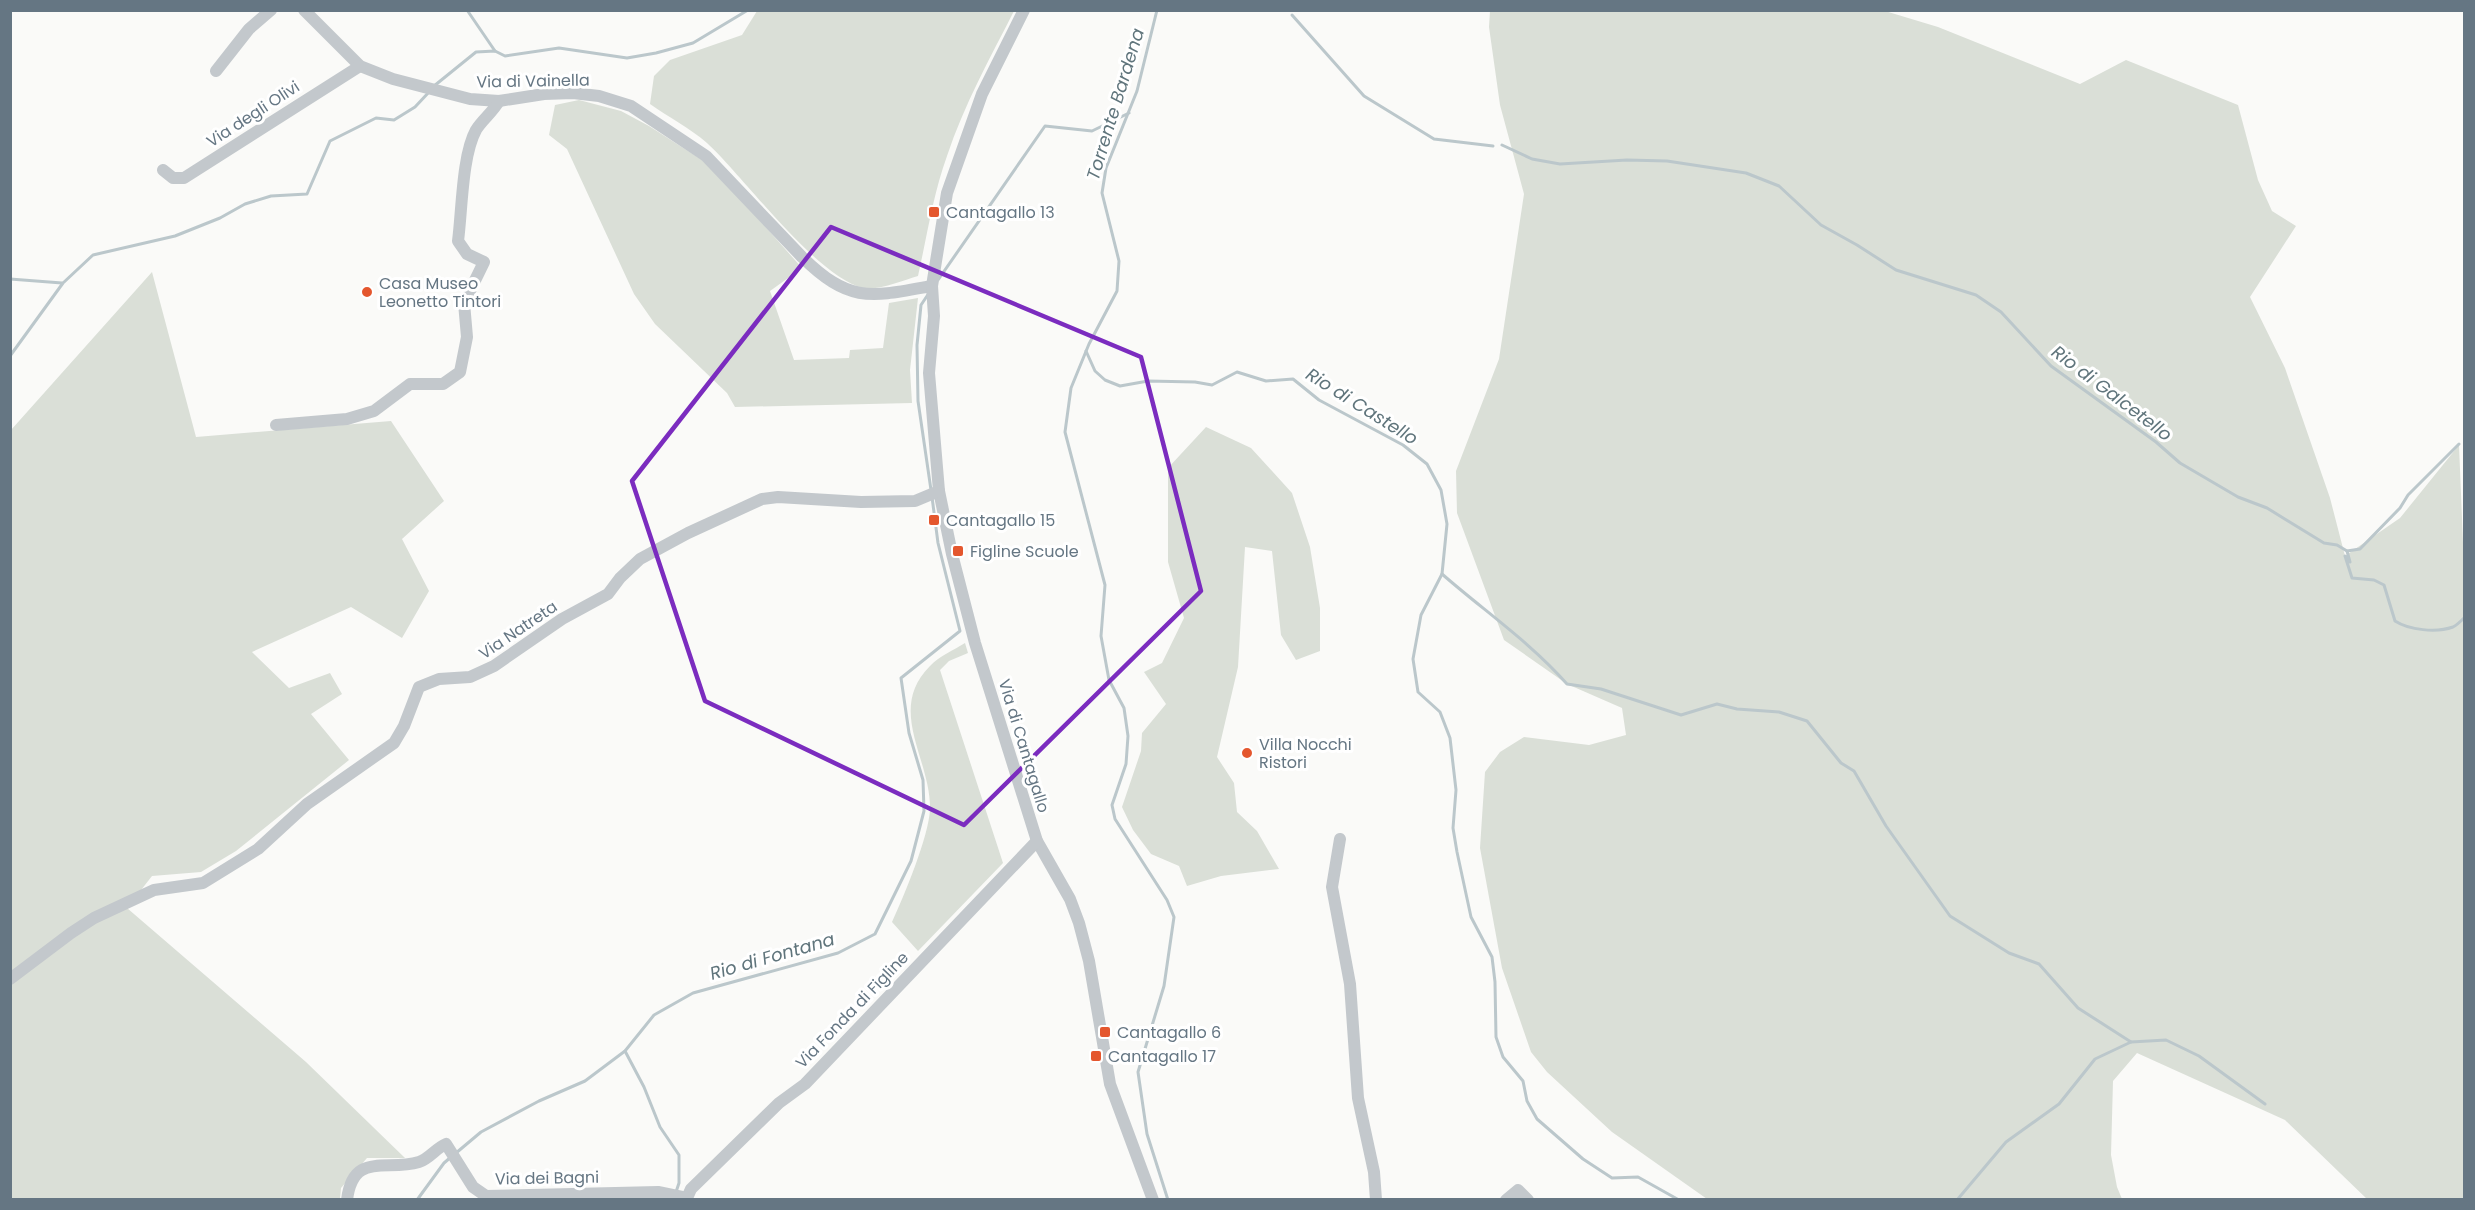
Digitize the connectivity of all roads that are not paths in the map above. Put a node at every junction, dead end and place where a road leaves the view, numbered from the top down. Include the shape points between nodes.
1 (271, 10) edge
2 (304, 10) edge
3 (1024, 10) edge
4 (360, 66) junction
5 (216, 71) dead end
6 (499, 101) junction
7 (163, 170) dead end
8 (933, 292) junction
9 (276, 425) dead end
10 (939, 492) junction
11 (1340, 839) dead end
12 (1037, 841) junction
13 (10, 979) edge
14 (687, 1199) edge
15 (347, 1200) edge
16 (1153, 1200) edge
17 (1376, 1200) edge
18 (1506, 1200) edge
19 (1528, 1200) edge

1 - 5 street via 249,28
2 - 4 street, Via di Vainella
3 - 8 street, Via di Cantagallo via 982,94 949,184
4 - 6 street, Via di Vainella via 470,99
4 - 7 street, Via degli Olivi via 184,178 173,178
6 - 8 street, Via di Vainella via 573,93 631,106 706,156 818,273 840,287 879,296
6 - 9 street via 477,128 468,148 458,241 467,254 484,262 464,303 466,337 460,372 443,384 410,384 374,411 347,419
8 - 10 street, Via di Cantagallo via 929,373
10 - 12 street, Via di Cantagallo via 975,643
10 - 13 street, Via Natreta via 915,501 762,499 688,533 640,560 608,594 562,619 494,666 470,677 439,679 419,687 394,743 306,804 258,849 203,883 154,890 94,918
11 - 17 street via 1332,887 1350,984 1358,1098
12 - 14 street, Via Fonda di Figline via 805,1084 779,1102 691,1189
12 - 16 street, Via di Cantagallo via 1079,923 1110,1084
14 - 15 street, Via dei Bagni via 658,1192 486,1196 473,1187 446,1144 423,1161 403,1166 368,1166 354,1175
18 - 19 street via 1518,1190

